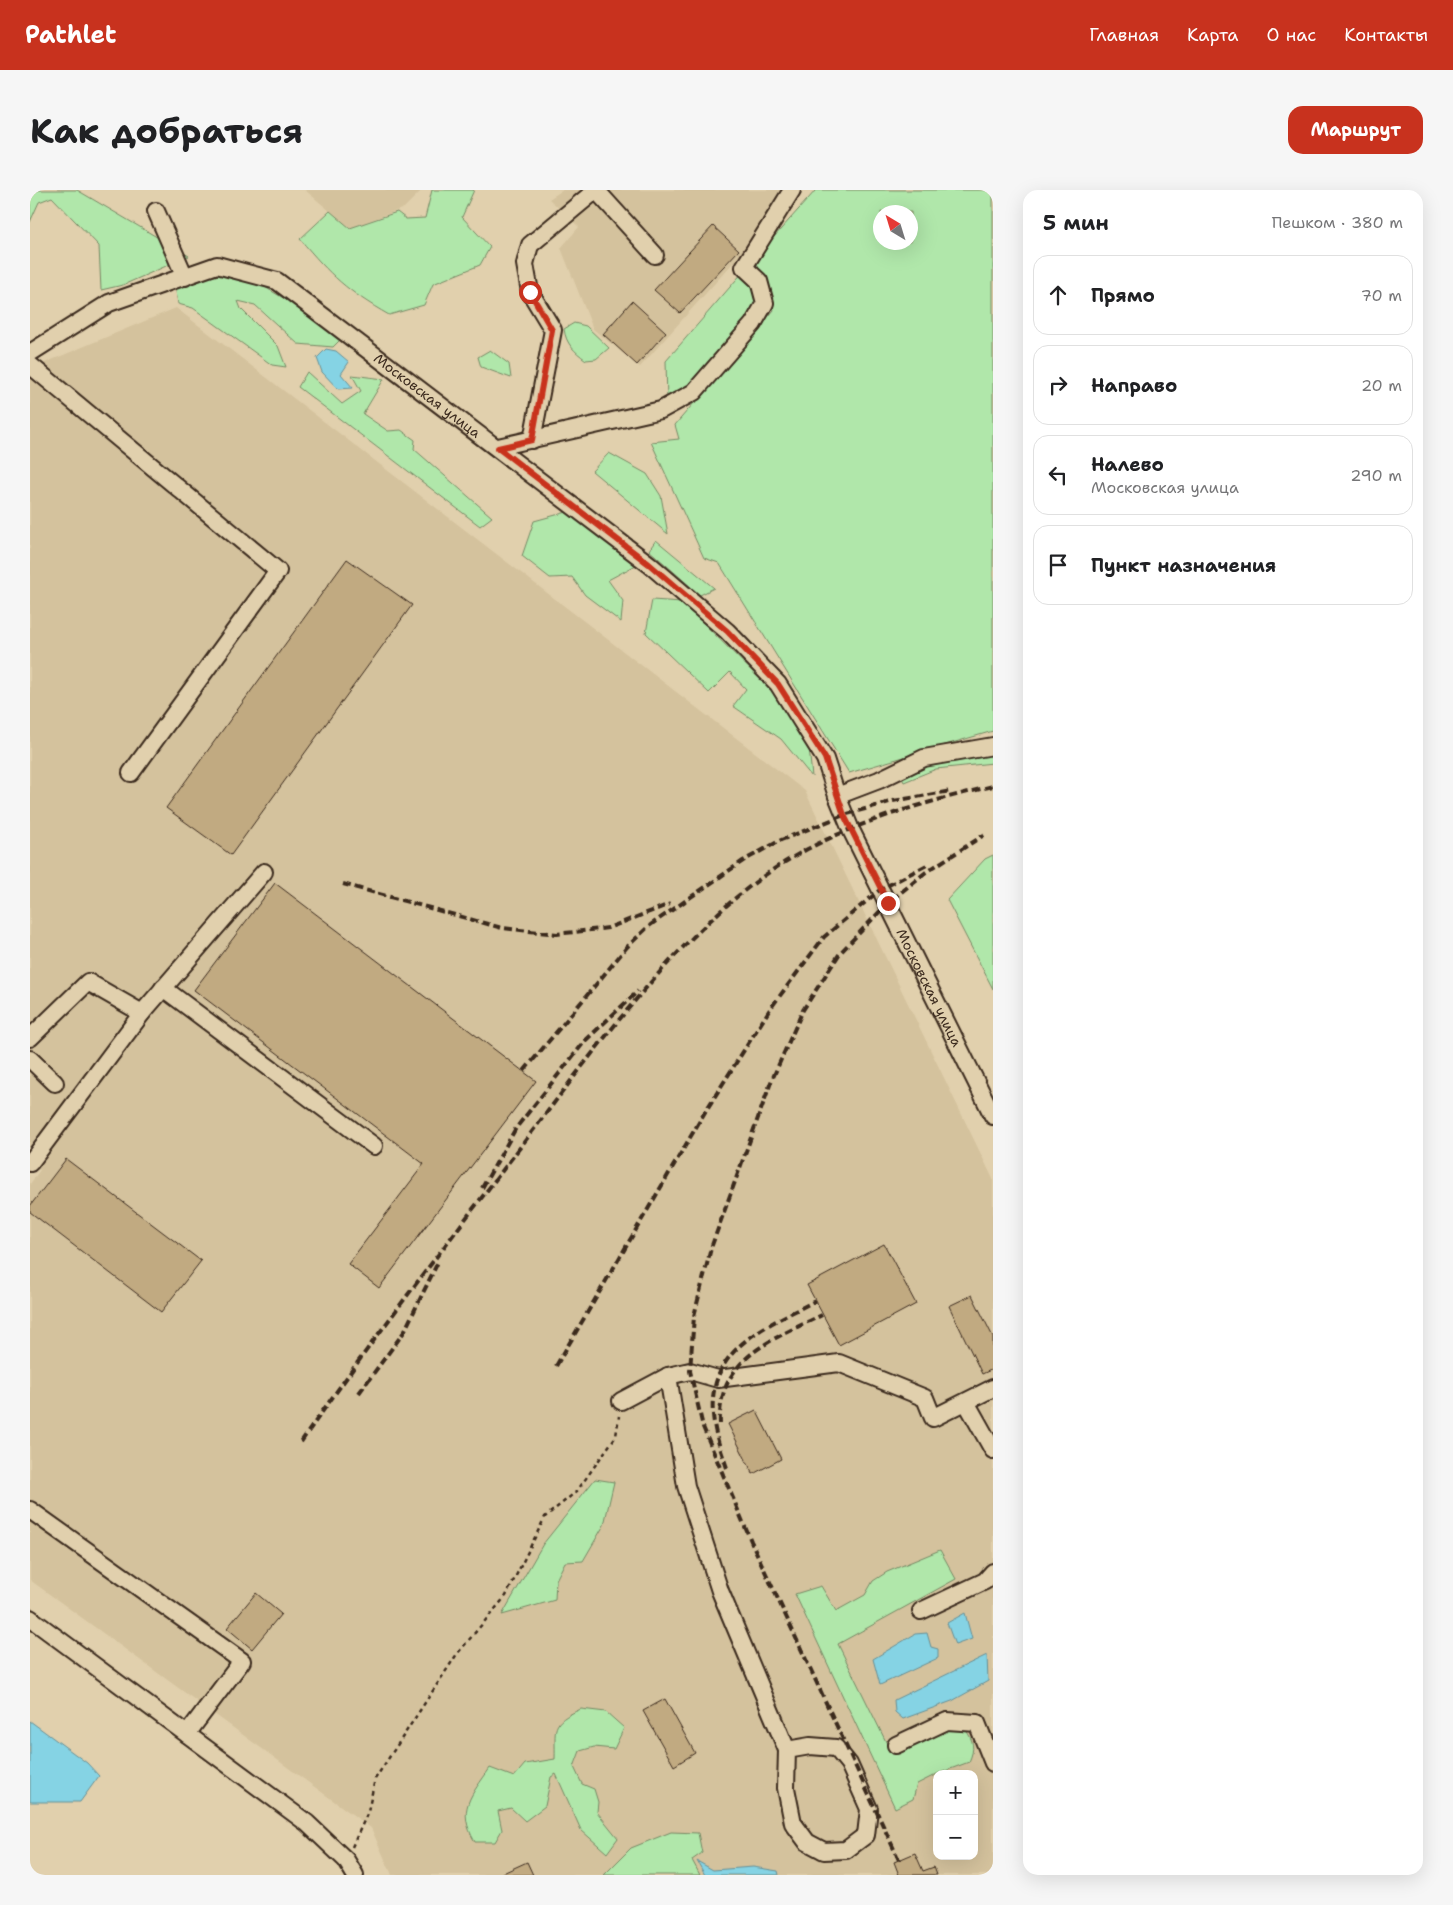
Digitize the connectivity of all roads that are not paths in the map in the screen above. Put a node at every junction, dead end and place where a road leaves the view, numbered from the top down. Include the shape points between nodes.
1 (596, 190) edge
2 (792, 190) edge
3 (156, 212) dead end
4 (655, 255) dead end
5 (185, 277) junction
6 (30, 354) edge
7 (30, 365) edge
8 (532, 440) junction
9 (498, 448) junction
10 (993, 746) edge
11 (131, 773) dead end
12 (837, 796) junction
13 (264, 872) dead end
14 (163, 988) junction
15 (142, 1013) junction
16 (30, 1038) edge
17 (30, 1059) edge
18 (55, 1083) dead end
19 (993, 1116) edge
20 (374, 1146) dead end
21 (30, 1163) edge
22 (668, 1376) junction
23 (993, 1388) edge
24 (621, 1401) road end
25 (966, 1402) junction
26 (993, 1450) edge
27 (30, 1510) edge
28 (993, 1572) edge
29 (921, 1612) dead end
30 (30, 1618) edge
31 (187, 1734) junction
32 (896, 1745) dead end
33 (787, 1750) junction
34 (993, 1764) edge
35 (355, 1875) edge

1 - 4 street
1 - 8 street via 530,245 525,264 530,292 552,330
2 - 8 street via 744,267 759,281 765,303 753,324 694,392 661,410
3 - 5 street
5 - 6 street, Московская улица via 109,304
5 - 9 street, Московская улица via 217,265 277,281
7 - 11 street via 278,571
8 - 9 street
9 - 12 street, Московская улица via 649,564 727,631 778,684 825,758
10 - 12 street via 924,758
12 - 19 street, Московская улица
13 - 14 street
14 - 15 street
14 - 20 street
15 - 16 street via 88,982
15 - 21 street
17 - 18 street
22 - 24 street
22 - 25 street via 690,1371 718,1378 839,1363 925,1398 933,1418
22 - 33 street via 689,1495 720,1591
23 - 25 street
25 - 26 street
27 - 31 street via 242,1660
28 - 29 street via 985,1581
30 - 31 street
31 - 35 street via 307,1823 346,1860
32 - 34 street via 947,1721 977,1723
33 - 33 street via 786,1788 793,1823 807,1842 824,1851 846,1850 866,1835 869,1809 849,1764 836,1748 810,1746

